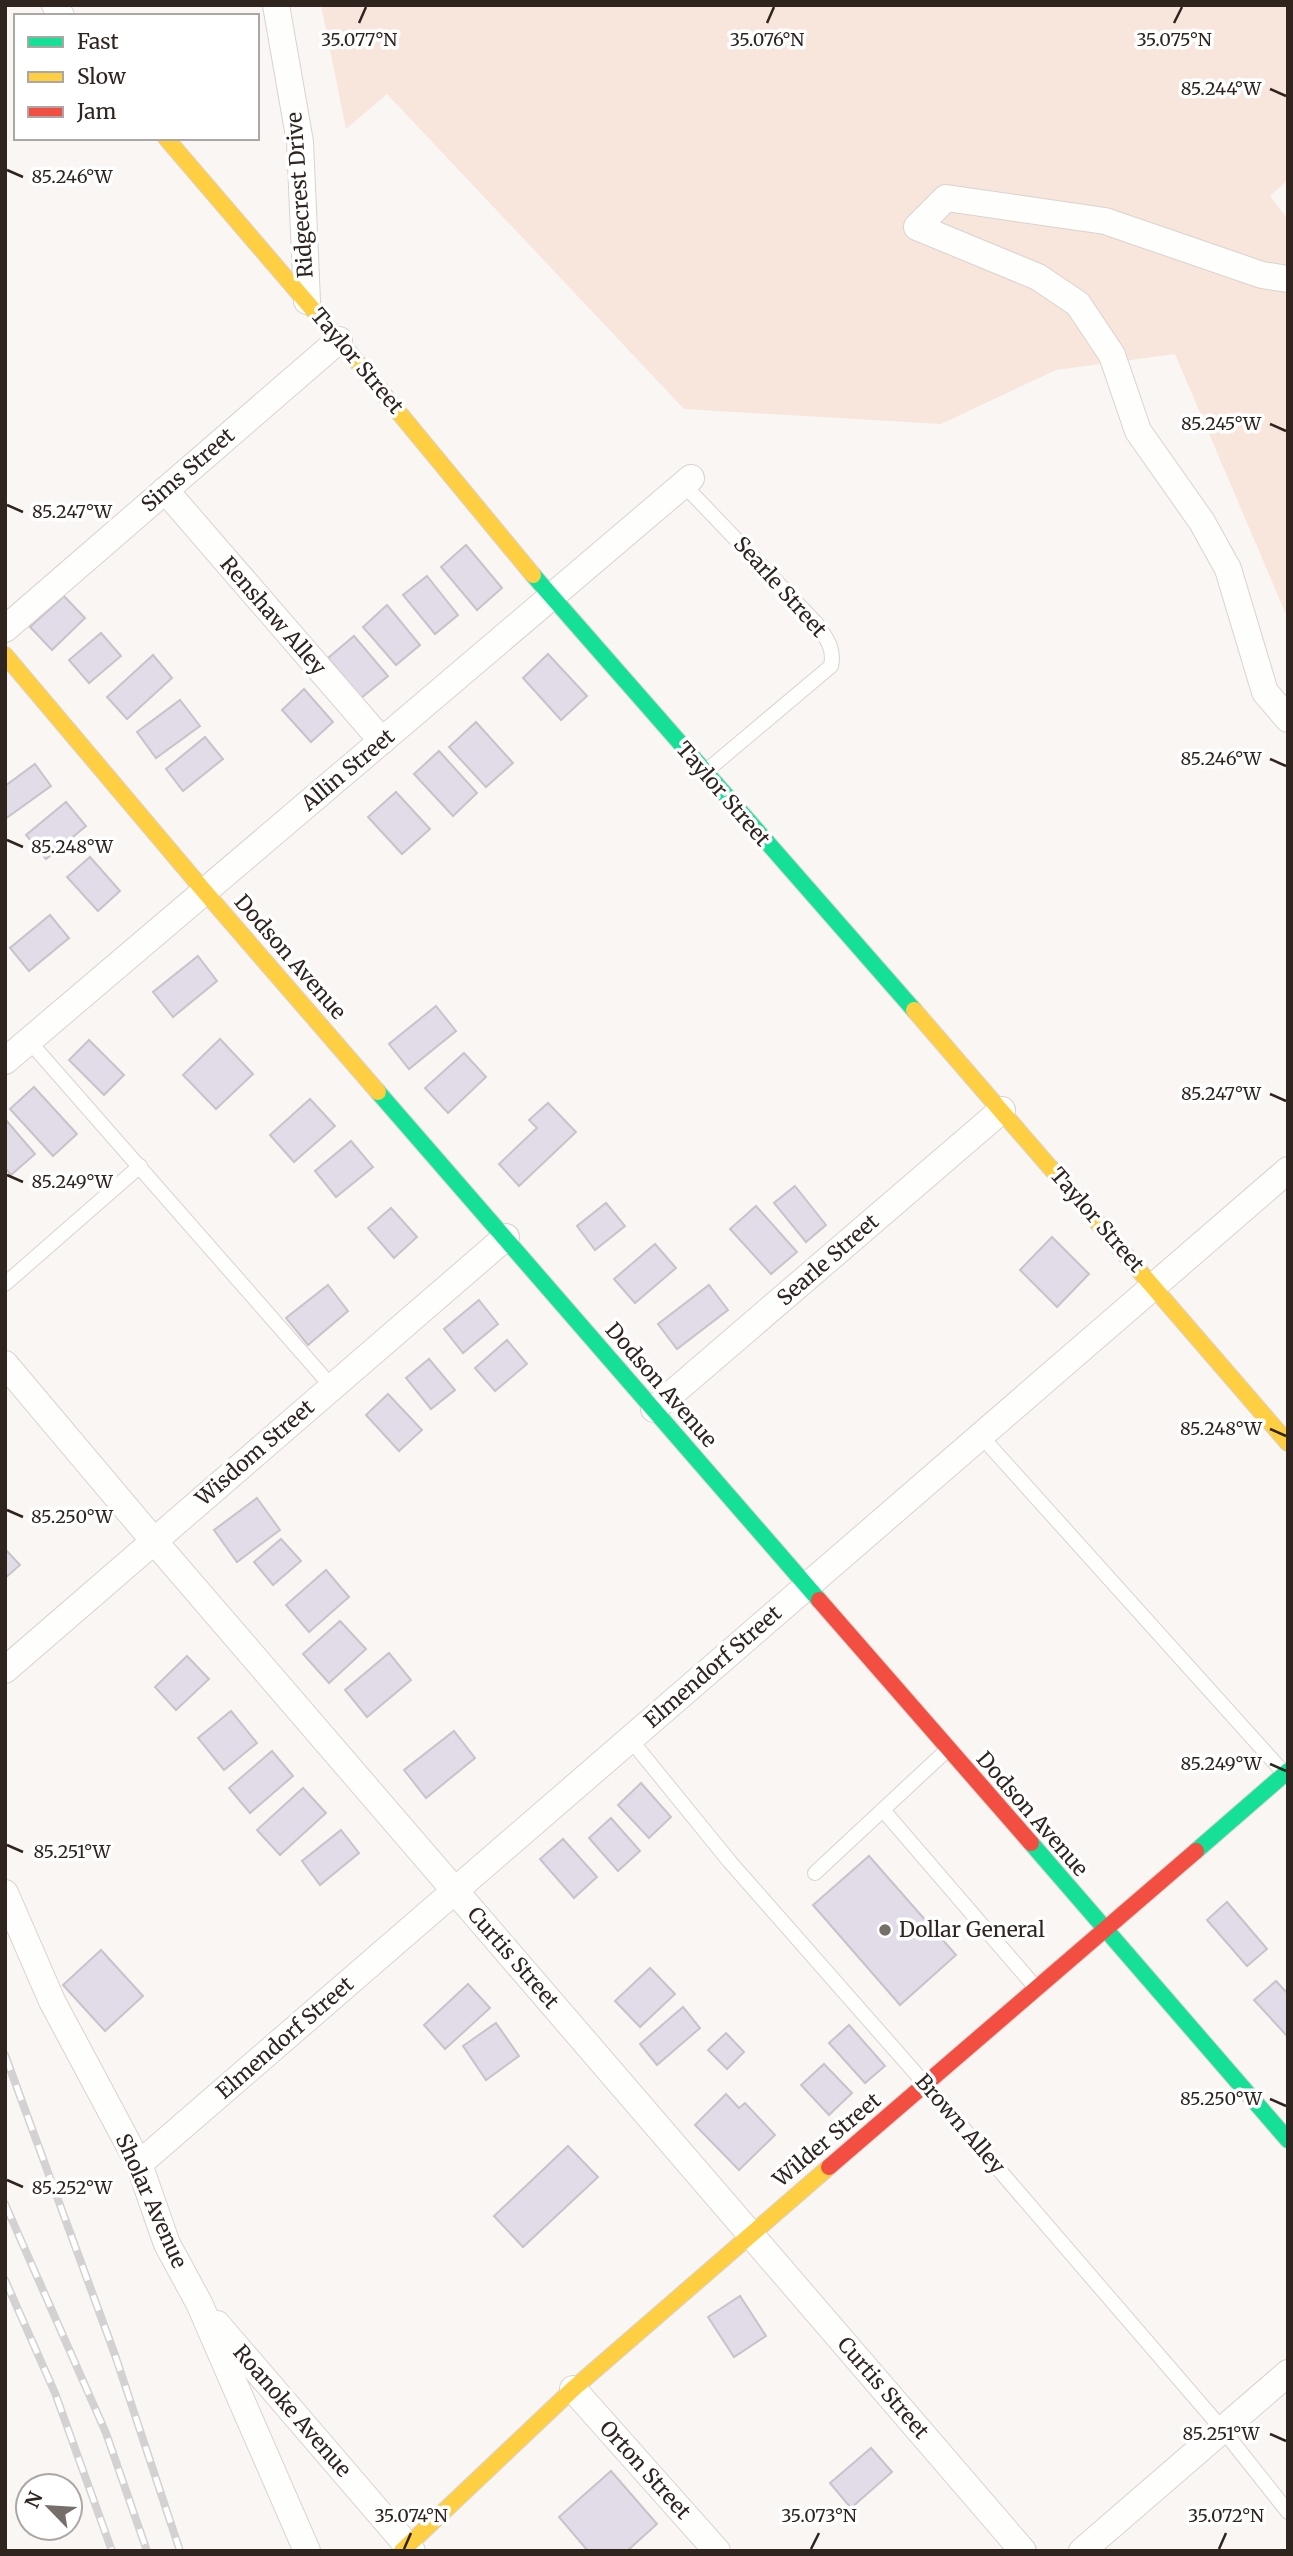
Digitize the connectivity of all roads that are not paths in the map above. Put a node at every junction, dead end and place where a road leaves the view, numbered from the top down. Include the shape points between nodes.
1 (276, 5) edge
2 (168, 140) edge
3 (1288, 279) edge
4 (307, 302) junction
5 (339, 340) junction
6 (688, 482) joint
7 (165, 490) junction
8 (551, 597) junction
9 (5, 629) edge
10 (5, 655) edge
11 (1288, 719) edge
12 (382, 741) junction
13 (704, 773) junction
14 (205, 892) junction
15 (29, 1041) junction
16 (5, 1061) edge
17 (1002, 1111) junction
18 (140, 1166) junction
19 (1288, 1170) edge
20 (506, 1237) junction
21 (5, 1284) edge
22 (1154, 1286) junction
23 (5, 1364) edge
24 (332, 1387) junction
25 (654, 1409) junction
26 (981, 1436) junction
27 (1288, 1443) edge
28 (154, 1541) junction
29 (806, 1587) junction
30 (5, 1670) edge
31 (630, 1739) junction
32 (948, 1749) junction
33 (1286, 1773) edge
34 (883, 1810) junction
35 (815, 1873) dead end
36 (455, 1891) junction
37 (5, 1893) edge
38 (1105, 1930) junction
39 (1037, 1989) junction
40 (926, 2085) junction
41 (1288, 2140) edge
42 (139, 2164) junction
43 (749, 2234) junction
44 (199, 2303) junction
45 (1288, 2373) edge
46 (573, 2389) junction
47 (1223, 2429) junction
48 (1288, 2512) edge
49 (407, 2549) edge
50 (307, 2551) edge
51 (717, 2551) edge
52 (1023, 2551) edge
53 (1082, 2551) edge

1 - 4 street, Ridgecrest Drive via 300,142
2 - 4 street, Taylor Street
3 - 11 street via 1262,275 1105,221 946,198 917,227 1038,277 1078,304 1112,355 1138,431 1202,522 1228,569 1265,692
4 - 5 street, Taylor Street
5 - 7 street, Sims Street
5 - 8 street, Taylor Street
6 - 8 street, Allin Street
6 - 13 lane, Searle Street via 816,623 834,655 831,666
7 - 9 street, Sims Street
7 - 12 street, Renshaw Alley
8 - 12 street, Allin Street
8 - 13 street, Taylor Street
10 - 14 street, Dodson Avenue
12 - 14 street, Allin Street
13 - 17 street, Taylor Street
14 - 15 street, Allin Street
14 - 20 street, Dodson Avenue
15 - 16 street, Allin Street
15 - 18 lane
17 - 22 street, Taylor Street
17 - 25 street, Searle Street
18 - 21 lane
18 - 24 lane
19 - 22 street, Elmendorf Street
20 - 24 street, Wisdom Street
20 - 25 street, Dodson Avenue
22 - 26 street, Elmendorf Street
22 - 27 street, Taylor Street
23 - 28 street, Curtis Street
24 - 28 street, Wisdom Street
25 - 29 street, Dodson Avenue
26 - 29 street, Elmendorf Street
26 - 33 lane
28 - 30 street, Wisdom Street
28 - 36 street, Curtis Street
29 - 31 street, Elmendorf Street
29 - 32 street, Dodson Avenue
31 - 36 street, Elmendorf Street
31 - 40 lane, Brown Alley via 730,1862
32 - 34 lane
32 - 38 street, Dodson Avenue
33 - 38 street, Wilder Street
34 - 35 lane
34 - 39 lane
36 - 42 street, Elmendorf Street
36 - 43 street, Curtis Street
37 - 42 street, Sholar Avenue via 52,2001
38 - 39 street, Wilder Street
38 - 41 street, Dodson Avenue
39 - 40 street, Wilder Street
40 - 43 street, Wilder Street
40 - 47 lane, Brown Alley
42 - 44 street, Sholar Avenue via 167,2244
43 - 46 street, Wilder Street
43 - 52 street, Curtis Street
44 - 49 street, Roanoke Avenue
44 - 50 street, Sholar Avenue
45 - 47 street
46 - 49 street, Wilder Street
46 - 51 street, Orton Street
47 - 48 lane, Brown Alley
47 - 53 street

